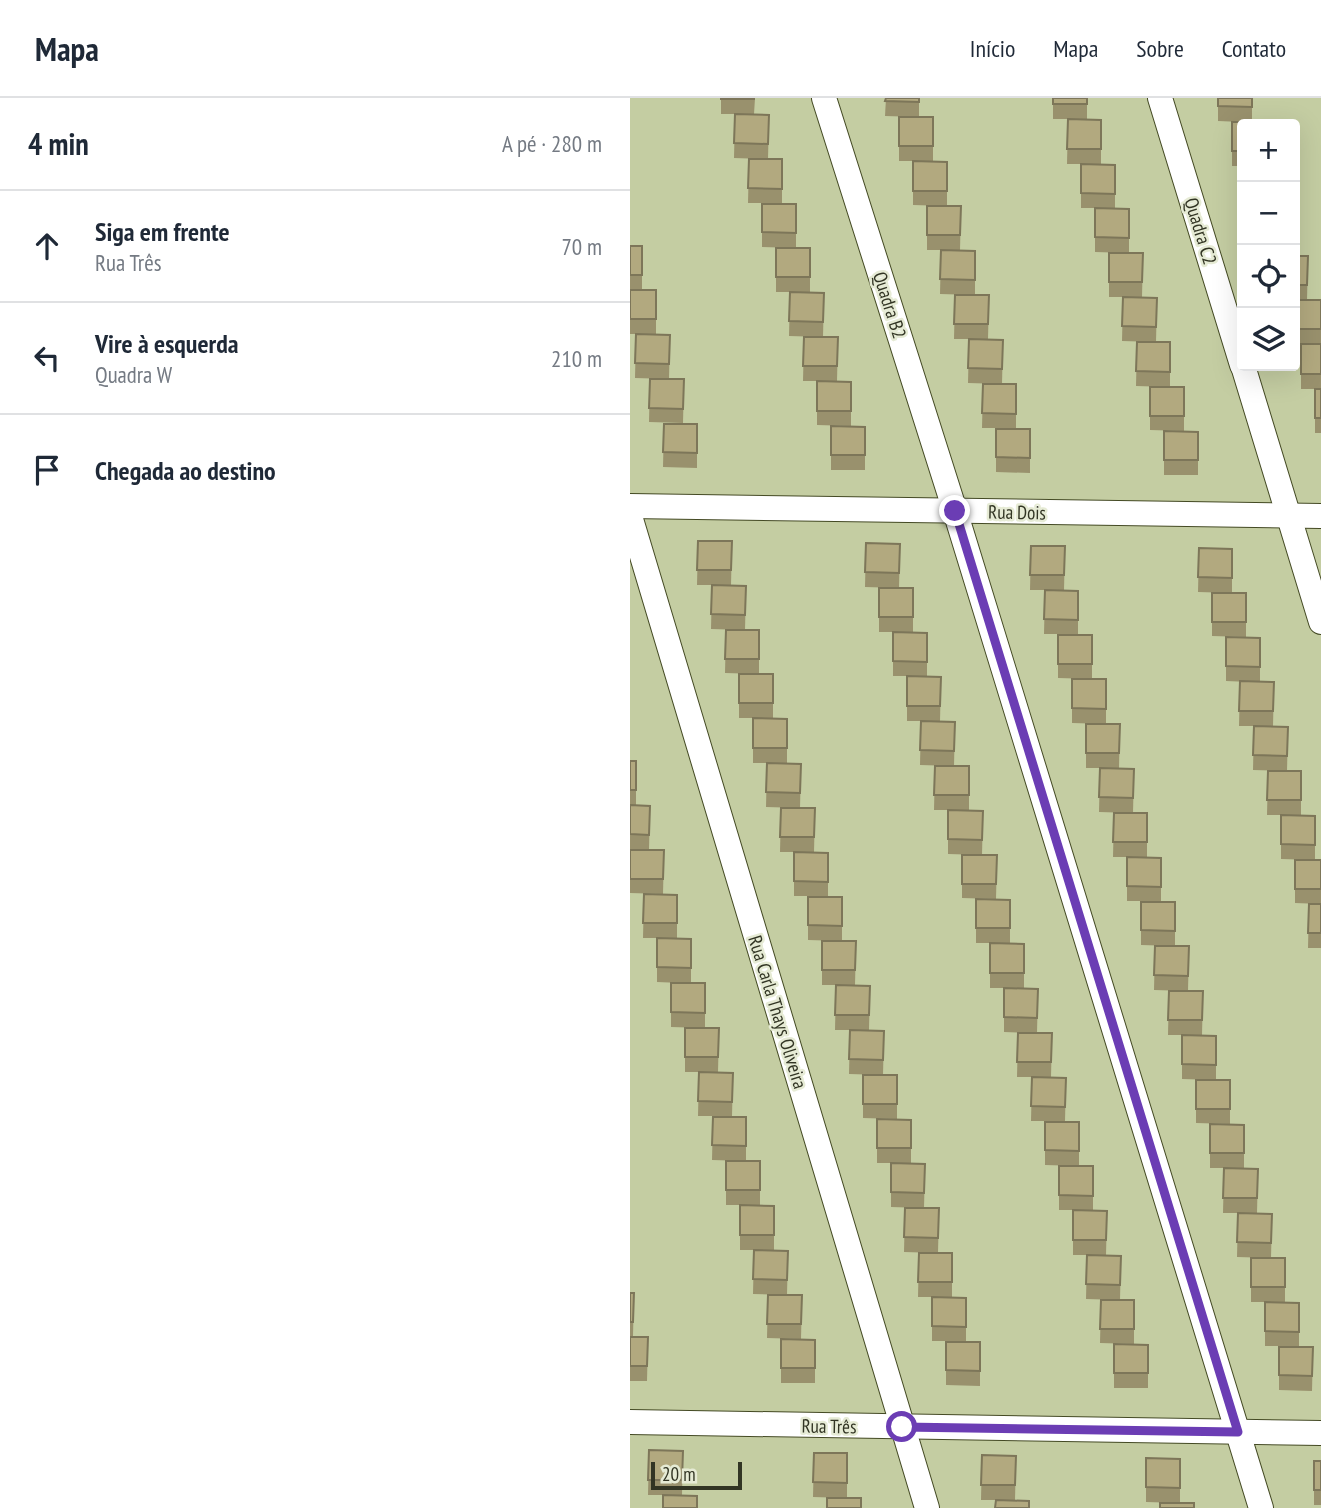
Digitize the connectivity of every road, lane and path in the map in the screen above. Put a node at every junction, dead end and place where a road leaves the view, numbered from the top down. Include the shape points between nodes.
1 (824, 98) edge
2 (1160, 98) edge
3 (1237, 349) edge
4 (1244, 371) edge
5 (630, 506) edge
6 (955, 511) junction
7 (630, 516) edge
8 (1289, 516) junction
9 (1321, 516) edge
10 (1321, 622) edge
11 (630, 1422) edge
12 (902, 1427) junction
13 (1238, 1432) junction
14 (1321, 1433) edge
15 (927, 1508) edge
16 (1261, 1508) edge

1 - 6 street, Quadra B2
2 - 3 street, Quadra C2
4 - 8 street, Quadra C2
5 - 6 street, Rua Dois
6 - 8 street, Rua Dois
6 - 13 street, Quadra B2
7 - 12 street, Rua Carla Thays Oliveira
8 - 9 street, Rua Dois
8 - 10 street, Quadra C2
11 - 12 street, Rua Três
12 - 13 street, Rua Três
12 - 15 street, Rua Carla Thays Oliveira
13 - 14 street, Rua Três
13 - 16 street, Quadra B2

